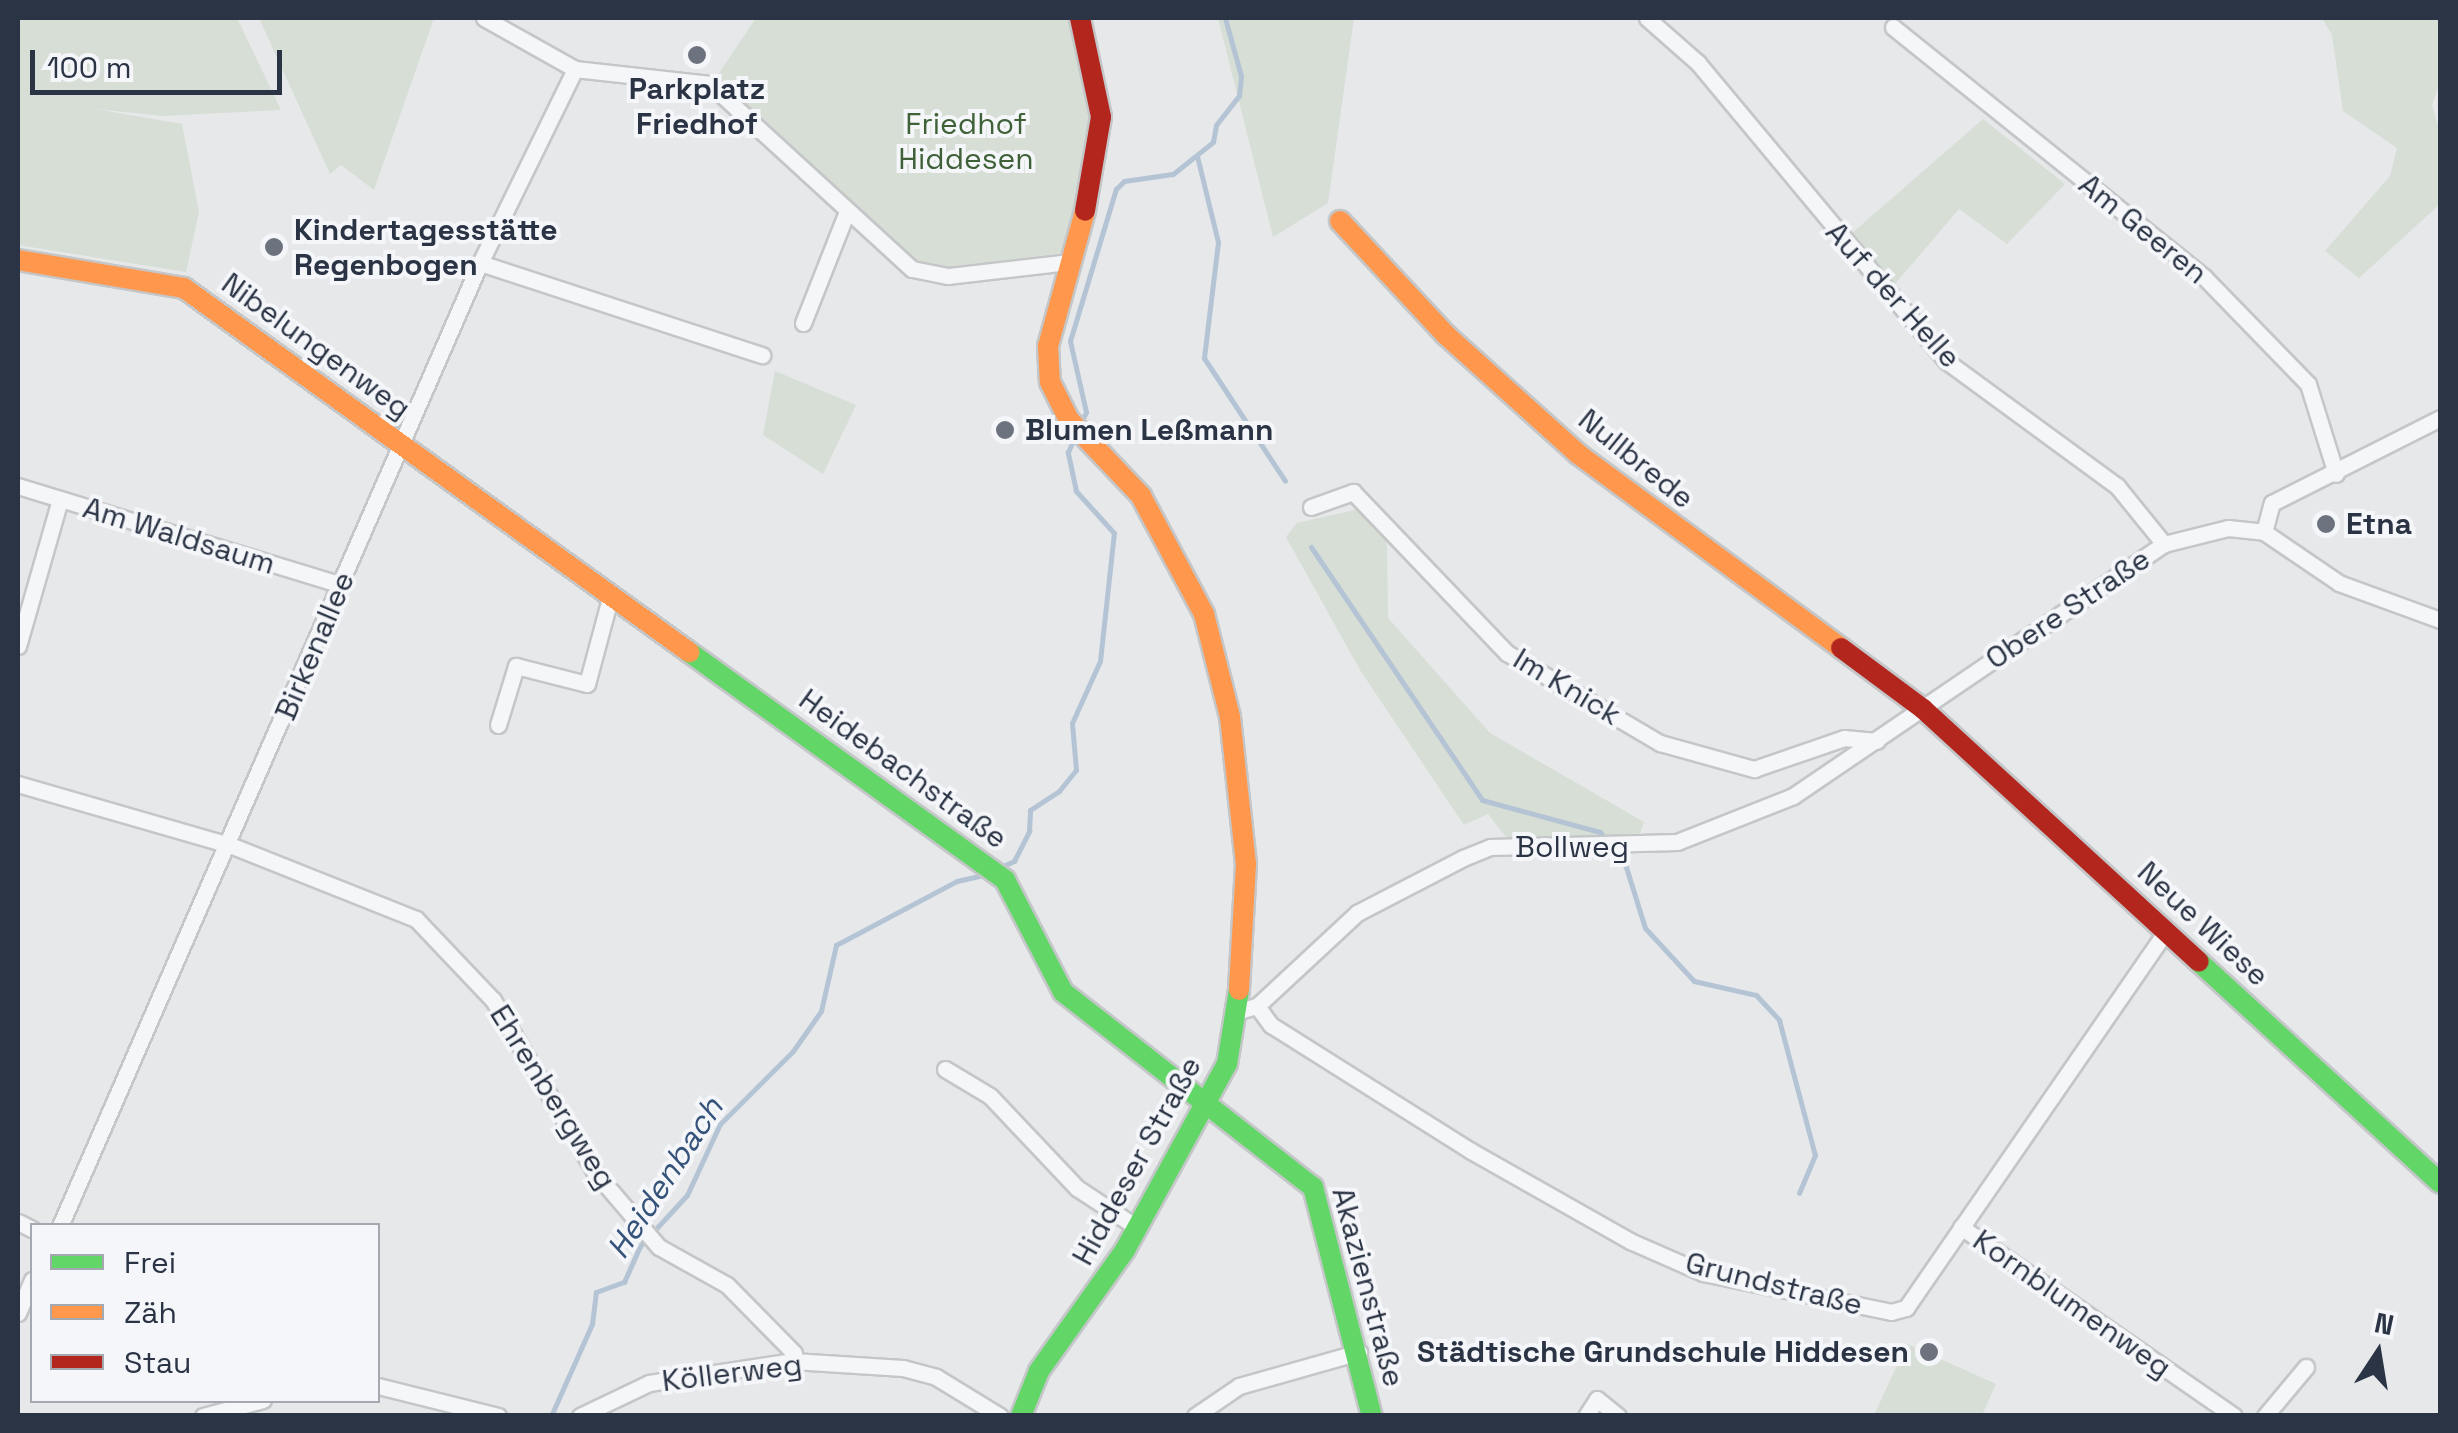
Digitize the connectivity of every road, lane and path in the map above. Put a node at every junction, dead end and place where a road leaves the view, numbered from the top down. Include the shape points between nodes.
1 (484, 18) edge
2 (1080, 18) edge
3 (1647, 18) edge
4 (1893, 27) dead end
5 (574, 69) junction
6 (846, 214) junction
7 (1340, 221) dead end
8 (18, 260) edge
9 (1069, 262) junction
10 (480, 264) junction
11 (803, 322) dead end
12 (762, 355) dead end
13 (2440, 418) edge
14 (404, 446) junction
15 (2336, 474) junction
16 (18, 486) edge
17 (60, 500) junction
18 (1311, 507) dead end
19 (2264, 532) junction
20 (2164, 544) junction
21 (342, 585) junction
22 (610, 598) junction
23 (2440, 620) edge
24 (18, 646) edge
25 (1923, 710) junction
26 (498, 726) dead end
27 (1877, 741) junction
28 (18, 784) edge
29 (230, 845) junction
30 (2166, 931) junction
31 (1248, 1009) junction
32 (945, 1068) dead end
33 (1206, 1106) junction
34 (2440, 1182) edge
35 (61, 1223) edge
36 (1961, 1227) junction
37 (1138, 1228) junction
38 (30, 1285) edge
39 (18, 1313) edge
40 (1360, 1352) junction
41 (793, 1361) junction
42 (2306, 1367) dead end
43 (380, 1387) edge
44 (252, 1403) edge
45 (466, 1412) edge
46 (202, 1416) edge
47 (498, 1416) edge
48 (580, 1416) edge
49 (1000, 1416) edge
50 (1021, 1416) edge
51 (1195, 1416) edge
52 (1372, 1416) edge
53 (1586, 1416) edge
54 (1618, 1416) edge
55 (2234, 1416) edge
56 (2265, 1416) edge

1 - 5 street
2 - 9 street, Hiddeser Straße via 1101,116 1090,192
3 - 20 street, Auf der Helle via 1698,63 1946,361 2117,486
4 - 15 street, Am Geeren via 2217,290 2308,384
5 - 6 street via 710,84
5 - 10 street, Birkenallee
6 - 9 street via 920,271 948,276
6 - 11 street
7 - 25 street, Nullbrede via 1446,335 1578,454
8 - 14 street, Nibelungenweg via 184,288
9 - 31 street, Hiddeser Straße via 1048,363 1056,401 1141,496 1204,614 1230,717 1246,864
10 - 12 street
10 - 14 street, Birkenallee
13 - 15 street
14 - 21 street, Birkenallee
14 - 22 street, Heidebachstraße
15 - 19 street via 2272,504
16 - 17 street, Am Waldsaum
17 - 21 street, Am Waldsaum
17 - 24 street
18 - 27 street, Im Knick via 1353,492 1507,653 1660,743 1754,769 1844,738
19 - 20 street, Obere Straße via 2228,528
19 - 23 street via 2340,583
20 - 25 street, Obere Straße
21 - 29 street, Birkenallee
22 - 26 street via 587,684 516,666
22 - 33 street, Heidebachstraße via 1005,880 1063,992
25 - 27 street, Bollweg
25 - 30 street, Neue Wiese
27 - 31 street, Bollweg via 1793,796 1687,840 1642,848 1490,847 1462,858 1358,913
28 - 29 street, Ehrenbergweg
29 - 35 street, Birkenallee
29 - 41 street, Ehrenbergweg via 416,920 494,1000 594,1171 659,1247 727,1285 794,1353
30 - 34 street, Neue Wiese
30 - 36 street, Grundstraße
31 - 33 street, Hiddeser Straße
31 - 36 street, Grundstraße via 1471,1151 1630,1241 1703,1273 1891,1312 1906,1308
32 - 37 street via 990,1096 1077,1188
33 - 37 street, Hiddeser Straße
33 - 40 street, Akazienstraße via 1313,1187
36 - 55 street, Kornblumenweg
37 - 50 street, Hiddeser Straße via 1039,1371
38 - 39 street
40 - 51 street via 1239,1386
40 - 52 street, Akazienstraße
41 - 48 street, Köllerweg via 649,1384
41 - 49 street, Köllerweg via 903,1368 936,1377
42 - 56 street
43 - 45 street
44 - 46 street
45 - 47 street
53 - 54 street via 1597,1400

